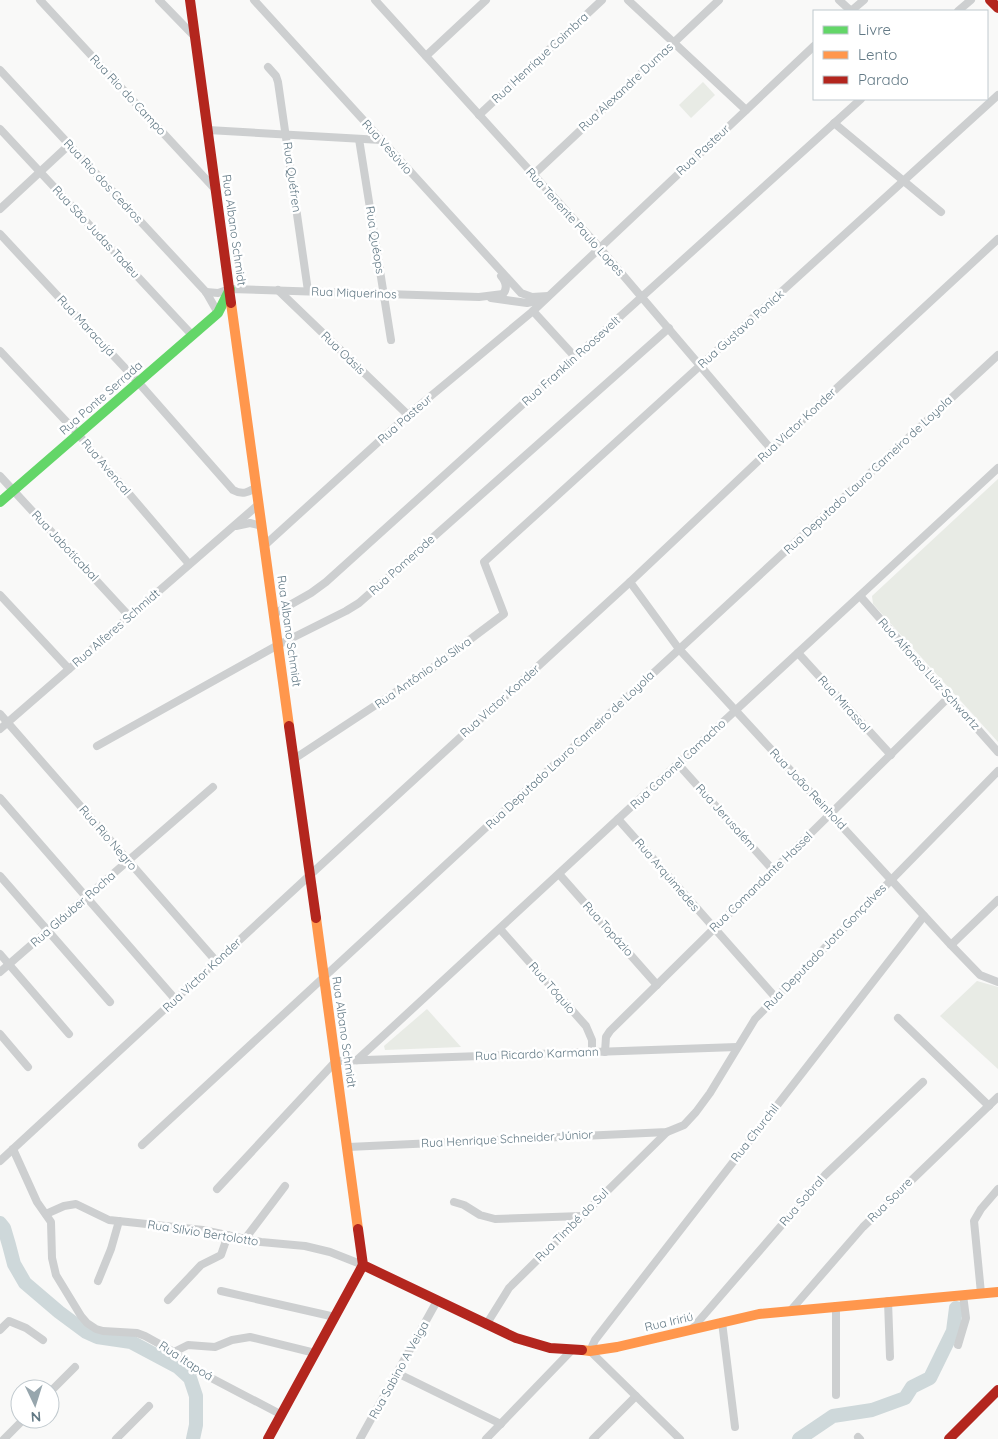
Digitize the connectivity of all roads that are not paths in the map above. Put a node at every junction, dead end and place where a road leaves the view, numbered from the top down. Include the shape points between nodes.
1 (40, 0) edge
2 (159, 0) edge
3 (190, 0) edge
4 (254, 0) edge
5 (375, 0) edge
6 (486, 0) edge
7 (602, 0) edge
8 (628, 0) edge
9 (719, 0) edge
10 (839, 0) edge
11 (864, 0) edge
12 (971, 0) edge
13 (990, 0) edge
14 (998, 8) edge
15 (850, 10) edge
16 (852, 10) edge
17 (959, 10) edge
18 (195, 37) junction
19 (674, 42) junction
20 (813, 47) edge
21 (426, 56) junction
22 (268, 67) dead end
23 (0, 70) edge
24 (998, 96) edge
25 (860, 100) edge
26 (746, 110) junction
27 (479, 115) junction
28 (834, 123) junction
29 (0, 129) edge
30 (208, 130) junction
31 (286, 135) junction
32 (359, 139) junction
33 (380, 140) junction
34 (69, 145) junction
35 (40, 172) junction
36 (533, 175) junction
37 (904, 181) junction
38 (216, 190) junction
39 (0, 209) edge
40 (941, 212) dead end
41 (0, 234) edge
42 (998, 239) edge
43 (599, 248) junction
44 (492, 262) junction
45 (230, 289) junction
46 (278, 290) junction
47 (308, 291) junction
48 (206, 292) junction
49 (384, 294) junction
50 (479, 297) junction
51 (547, 297) junction
52 (642, 297) junction
53 (521, 303) junction
54 (533, 311) junction
55 (218, 313) junction
56 (234, 318) junction
57 (516, 324) junction
58 (668, 328) junction
59 (192, 335) junction
60 (391, 340) dead end
61 (0, 351) edge
62 (998, 355) edge
63 (576, 356) junction
64 (700, 366) junction
65 (138, 382) junction
66 (408, 415) junction
67 (78, 434) junction
68 (771, 449) junction
69 (998, 468) edge
70 (0, 476) edge
71 (256, 487) junction
72 (13, 490) junction
73 (0, 502) edge
74 (259, 504) junction
75 (262, 526) junction
76 (231, 528) junction
77 (265, 545) junction
78 (484, 562) joint
79 (189, 564) junction
80 (630, 582) junction
81 (0, 594) edge
82 (860, 596) junction
83 (274, 614) junction
84 (130, 616) junction
85 (278, 645) junction
86 (679, 649) junction
87 (798, 653) junction
88 (69, 669) junction
89 (949, 697) junction
90 (736, 711) junction
91 (0, 714) edge
92 (7, 723) junction
93 (0, 729) edge
94 (97, 746) dead end
95 (998, 752) edge
96 (891, 755) junction
97 (294, 759) junction
98 (678, 764) junction
99 (998, 771) edge
100 (213, 787) dead end
101 (0, 798) edge
102 (831, 814) junction
103 (618, 819) junction
104 (128, 861) junction
105 (773, 870) junction
106 (559, 874) junction
107 (310, 875) junction
108 (0, 876) edge
109 (891, 880) junction
110 (86, 897) junction
111 (998, 900) edge
112 (924, 916) junction
113 (500, 928) junction
114 (714, 928) junction
115 (48, 931) junction
116 (951, 945) junction
117 (0, 954) edge
118 (216, 961) junction
119 (9, 965) junction
120 (0, 972) edge
121 (324, 978) junction
122 (998, 982) edge
123 (657, 984) junction
124 (776, 998) junction
125 (175, 999) junction
126 (110, 1002) dead end
127 (898, 1018) dead end
128 (0, 1034) edge
129 (69, 1034) dead end
130 (738, 1047) junction
131 (592, 1052) junction
132 (605, 1052) junction
133 (357, 1060) junction
134 (336, 1061) junction
135 (28, 1066) dead end
136 (923, 1082) dead end
137 (998, 1097) edge
138 (989, 1106) junction
139 (667, 1132) junction
140 (142, 1145) dead end
141 (348, 1147) junction
142 (13, 1149) junction
143 (0, 1161) edge
144 (285, 1186) dead end
145 (998, 1188) edge
146 (217, 1190) dead end
147 (454, 1202) dead end
148 (46, 1214) junction
149 (582, 1216) junction
150 (119, 1221) junction
151 (228, 1235) junction
152 (245, 1239) junction
153 (363, 1265) junction
154 (98, 1281) dead end
155 (221, 1291) dead end
156 (998, 1292) edge
157 (981, 1293) junction
158 (963, 1295) junction
159 (168, 1300) dead end
160 (437, 1301) junction
161 (888, 1302) junction
162 (836, 1306) junction
163 (791, 1310) junction
164 (335, 1317) junction
165 (722, 1322) junction
166 (486, 1325) junction
167 (0, 1330) edge
168 (691, 1330) junction
169 (43, 1340) dead end
170 (958, 1345) dead end
171 (572, 1351) junction
172 (590, 1351) junction
173 (174, 1352) junction
174 (315, 1353) junction
175 (890, 1357) dead end
176 (75, 1367) dead end
177 (397, 1373) junction
178 (60, 1382) edge
179 (998, 1390) edge
180 (836, 1395) dead end
181 (636, 1396) junction
182 (149, 1406) dead end
183 (282, 1414) junction
184 (501, 1424) junction
185 (735, 1428) dead end
186 (14, 1429) edge
187 (4, 1439) edge
188 (116, 1439) edge
189 (268, 1439) edge
190 (360, 1439) edge
191 (486, 1439) edge
192 (593, 1439) edge
193 (680, 1439) edge
194 (949, 1439) edge

1 - 38 street, Rua Rio do Campo
2 - 18 street
3 - 18 main road, Rua Albano Schmidt
4 - 33 street, Rua Vesúvio
5 - 21 street, Rua Tenente Paulo Lopes
6 - 21 street
7 - 27 street, Rua Henrique Coimbra
8 - 19 street
9 - 19 street, Rua Alexandre Dumas
10 - 15 street
11 - 16 street
12 - 17 street
13 - 14 main road
18 - 30 main road, Rua Albano Schmidt
19 - 26 street
19 - 36 street, Rua Alexandre Dumas
20 - 26 street, Rua Pasteur
21 - 27 street, Rua Tenente Paulo Lopes
22 - 31 street, Rua Quéfren via 278,82
23 - 34 street, Rua Rio dos Cedros
24 - 37 street, Rua Gustavo Ponick
25 - 28 street, Rua Franklin Roosevelt
26 - 43 street, Rua Pasteur
27 - 36 street, Rua Tenente Paulo Lopes
28 - 37 street
28 - 52 street, Rua Franklin Roosevelt
29 - 35 street, Rua São Judas Tadeu
30 - 31 street
30 - 38 main road, Rua Albano Schmidt
31 - 32 street
31 - 47 street, Rua Quéfren
32 - 33 street
32 - 49 street, Rua Quéops
33 - 44 street, Rua Vesúvio
34 - 35 street
34 - 48 street, Rua Rio dos Cedros
35 - 39 street
35 - 59 street, Rua São Judas Tadeu
36 - 43 street, Rua Tenente Paulo Lopes
37 - 40 street
37 - 64 street, Rua Gustavo Ponick
38 - 45 main road, Rua Albano Schmidt
41 - 65 street, Rua Maracujá
42 - 68 street, Rua Victor Konder
43 - 51 street, Rua Pasteur
43 - 52 street, Rua Tenente Paulo Lopes
44 - 50 street, Rua Miquerinos via 504,280 506,290 503,294
44 - 51 street, Rua Vesúvio via 521,293
45 - 46 street, Rua Miquerinos
45 - 48 street
45 - 55 main road, Rua Ponte Serrada
45 - 56 main road, Rua Albano Schmidt
46 - 47 street, Rua Miquerinos
46 - 66 street, Rua Oásis
47 - 49 street, Rua Miquerinos
48 - 55 street, Rua Rio dos Cedros
49 - 50 street, Rua Miquerinos
49 - 60 street, Rua Quéops
50 - 53 street, Rua Miquerinos
51 - 53 street, Rua Miquerinos
51 - 54 street, Rua Pasteur
52 - 58 street, Rua Tenente Paulo Lopes
52 - 63 street, Rua Franklin Roosevelt
53 - 57 street via 524,313
54 - 57 street, Rua Pasteur
54 - 63 street
55 - 56 main road
55 - 59 main road, Rua Ponte Serrada
56 - 71 main road, Rua Albano Schmidt
57 - 66 street, Rua Pasteur
58 - 64 street, Rua Tenente Paulo Lopes
58 - 85 street, Rua Pomerode via 366,597 346,611
59 - 65 main road, Rua Ponte Serrada
61 - 67 street, Rua Avencal
62 - 86 street, Rua Deputado Lauro Carneiro de Loyola
63 - 83 street, Rua Franklin Roosevelt via 318,589
64 - 68 street, Rua Tenente Paulo Lopes
64 - 78 street, Rua Gustavo Ponick
65 - 67 main road, Rua Ponte Serrada
65 - 71 street, Rua Maracujá via 233,490 245,493
66 - 77 street, Rua Pasteur
67 - 72 main road, Rua Ponte Serrada
67 - 79 street, Rua Avencal
68 - 80 street, Rua Victor Konder
69 - 82 street, Rua Coronel Camacho
70 - 72 street, Rua Jaboticabal
71 - 74 main road, Rua Albano Schmidt
72 - 73 main road, Rua Ponte Serrada
72 - 84 street, Rua Jaboticabal
74 - 75 main road, Rua Albano Schmidt
74 - 76 street, Rua Alferes Schmidt
75 - 76 street via 250,523
75 - 77 main road, Rua Albano Schmidt
76 - 79 street, Rua Alferes Schmidt
77 - 83 main road, Rua Albano Schmidt
78 - 97 street, Rua Antônio da Silva via 504,614 416,679
79 - 84 street, Rua Alferes Schmidt
80 - 86 street, Rua João Reinhold
80 - 107 street, Rua Victor Konder
81 - 88 street
82 - 87 street, Rua Coronel Camacho
82 - 89 street, Rua Alfonso Luiz Schwartz
83 - 85 main road, Rua Albano Schmidt
84 - 88 street, Rua Alferes Schmidt
85 - 94 street, Rua Pomerode
85 - 97 main road, Rua Albano Schmidt
86 - 90 street, Rua João Reinhold
86 - 121 street, Rua Deputado Lauro Carneiro de Loyola
87 - 90 street, Rua Coronel Camacho
87 - 96 street, Rua Mirassol
88 - 92 street, Rua Alferes Schmidt
89 - 95 street, Rua Alfonso Luiz Schwartz
89 - 96 street, Rua Comandante Hassel
90 - 98 street, Rua Coronel Camacho
90 - 102 street, Rua João Reinhold
91 - 92 street, Rua Rio Negro
92 - 93 street, Rua Alferes Schmidt
92 - 104 street, Rua Rio Negro
96 - 102 street, Rua Comandante Hassel
97 - 107 main road, Rua Albano Schmidt
98 - 103 street, Rua Coronel Camacho
98 - 105 street, Rua Jerusalém
99 - 109 street, Rua Deputado Jota Gonçalves
100 - 104 street, Rua Gláuber Rocha
101 - 110 street
102 - 105 street, Rua Comandante Hassel
102 - 109 street, Rua João Reinhold
103 - 106 street, Rua Coronel Camacho
103 - 114 street, Rua Arquimedes
104 - 110 street, Rua Gláuber Rocha
104 - 118 street, Rua Rio Negro
105 - 114 street, Rua Comandante Hassel
106 - 113 street, Rua Coronel Camacho
106 - 123 street, Rua Topázio
107 - 118 street, Rua Victor Konder
107 - 121 main road, Rua Albano Schmidt
108 - 115 street
109 - 112 street, Rua João Reinhold
109 - 124 street, Rua Deputado Jota Gonçalves
110 - 115 street, Rua Gláuber Rocha
110 - 125 street
111 - 116 street
112 - 116 street, Rua João Reinhold
112 - 172 street, Rua Churchil via 598,1334
113 - 131 street, Rua Tóquio via 586,1026 592,1040
113 - 133 street, Rua Coronel Camacho
114 - 123 street, Rua Comandante Hassel
114 - 124 street, Rua Arquimedes
115 - 119 street, Rua Gláuber Rocha
115 - 126 street
116 - 122 street, Rua João Reinhold via 980,976
117 - 119 street
118 - 125 street, Rua Victor Konder
119 - 120 street, Rua Gláuber Rocha
119 - 129 street
121 - 134 main road, Rua Albano Schmidt
121 - 140 street, Rua Deputado Lauro Carneiro de Loyola
123 - 132 street, Rua Comandante Hassel via 610,1031 606,1037
124 - 130 street, Rua Deputado Jota Gonçalves via 755,1019
125 - 142 street, Rua Victor Konder
127 - 138 street
128 - 135 street
130 - 132 street, Rua Ricardo Karmann
130 - 139 street, Rua Deputado Jota Gonçalves via 689,1120
131 - 132 street, Rua Ricardo Karmann
131 - 133 street, Rua Ricardo Karmann
133 - 134 street, Rua Ricardo Karmann
134 - 141 main road, Rua Albano Schmidt
134 - 146 street
136 - 168 street, Rua Sobral via 825,1175
137 - 138 street, Rua Soure
138 - 163 street, Rua Soure via 863,1227
139 - 141 street, Rua Henrique Schneider Júnior
139 - 149 street, Rua Timbé do Sul
141 - 153 main road, Rua Albano Schmidt
142 - 143 street, Rua Victor Konder
142 - 148 street, Rua Itapoá via 37,1202
144 - 152 street
145 - 157 street via 974,1221
147 - 149 street via 495,1219
148 - 150 street, Rua Sílvio Bertolotto via 76,1204 102,1217
148 - 173 street, Rua Itapoá via 52,1228 56,1275 87,1323 103,1331 137,1333
149 - 166 street, Rua Timbé do Sul via 509,1288
150 - 151 street, Rua Sílvio Bertolotto
150 - 154 street
151 - 152 street, Rua Sílvio Bertolotto
151 - 159 street via 221,1255 202,1265
152 - 153 street, Rua Sílvio Bertolotto via 317,1248
153 - 160 main road, Rua Iririú
153 - 164 main road
155 - 164 street
156 - 157 main road, Rua Iririú
157 - 158 main road, Rua Iririú
158 - 161 main road, Rua Iririú
158 - 170 street via 966,1318
160 - 166 main road, Rua Iririú
160 - 177 street, Rua Sabino A Veiga
161 - 162 main road, Rua Iririú
161 - 175 street
162 - 163 main road, Rua Iririú
162 - 180 street
163 - 165 main road, Rua Iririú
164 - 174 main road
165 - 168 main road, Rua Iririú
165 - 185 street
166 - 171 main road, Rua Iririú via 542,1347
167 - 169 street via 9,1321
168 - 172 main road, Rua Iririú
171 - 172 main road, Rua Iririú
171 - 184 street
172 - 181 street
173 - 174 street via 188,1345 215,1347 250,1337
173 - 183 street, Rua Itapoá via 196,1370
174 - 183 main road
176 - 178 street
177 - 184 street
177 - 190 street, Rua Sabino A Veiga
179 - 194 main road
181 - 192 street
181 - 193 street
182 - 188 street
183 - 189 main road
184 - 191 street
186 - 187 street

